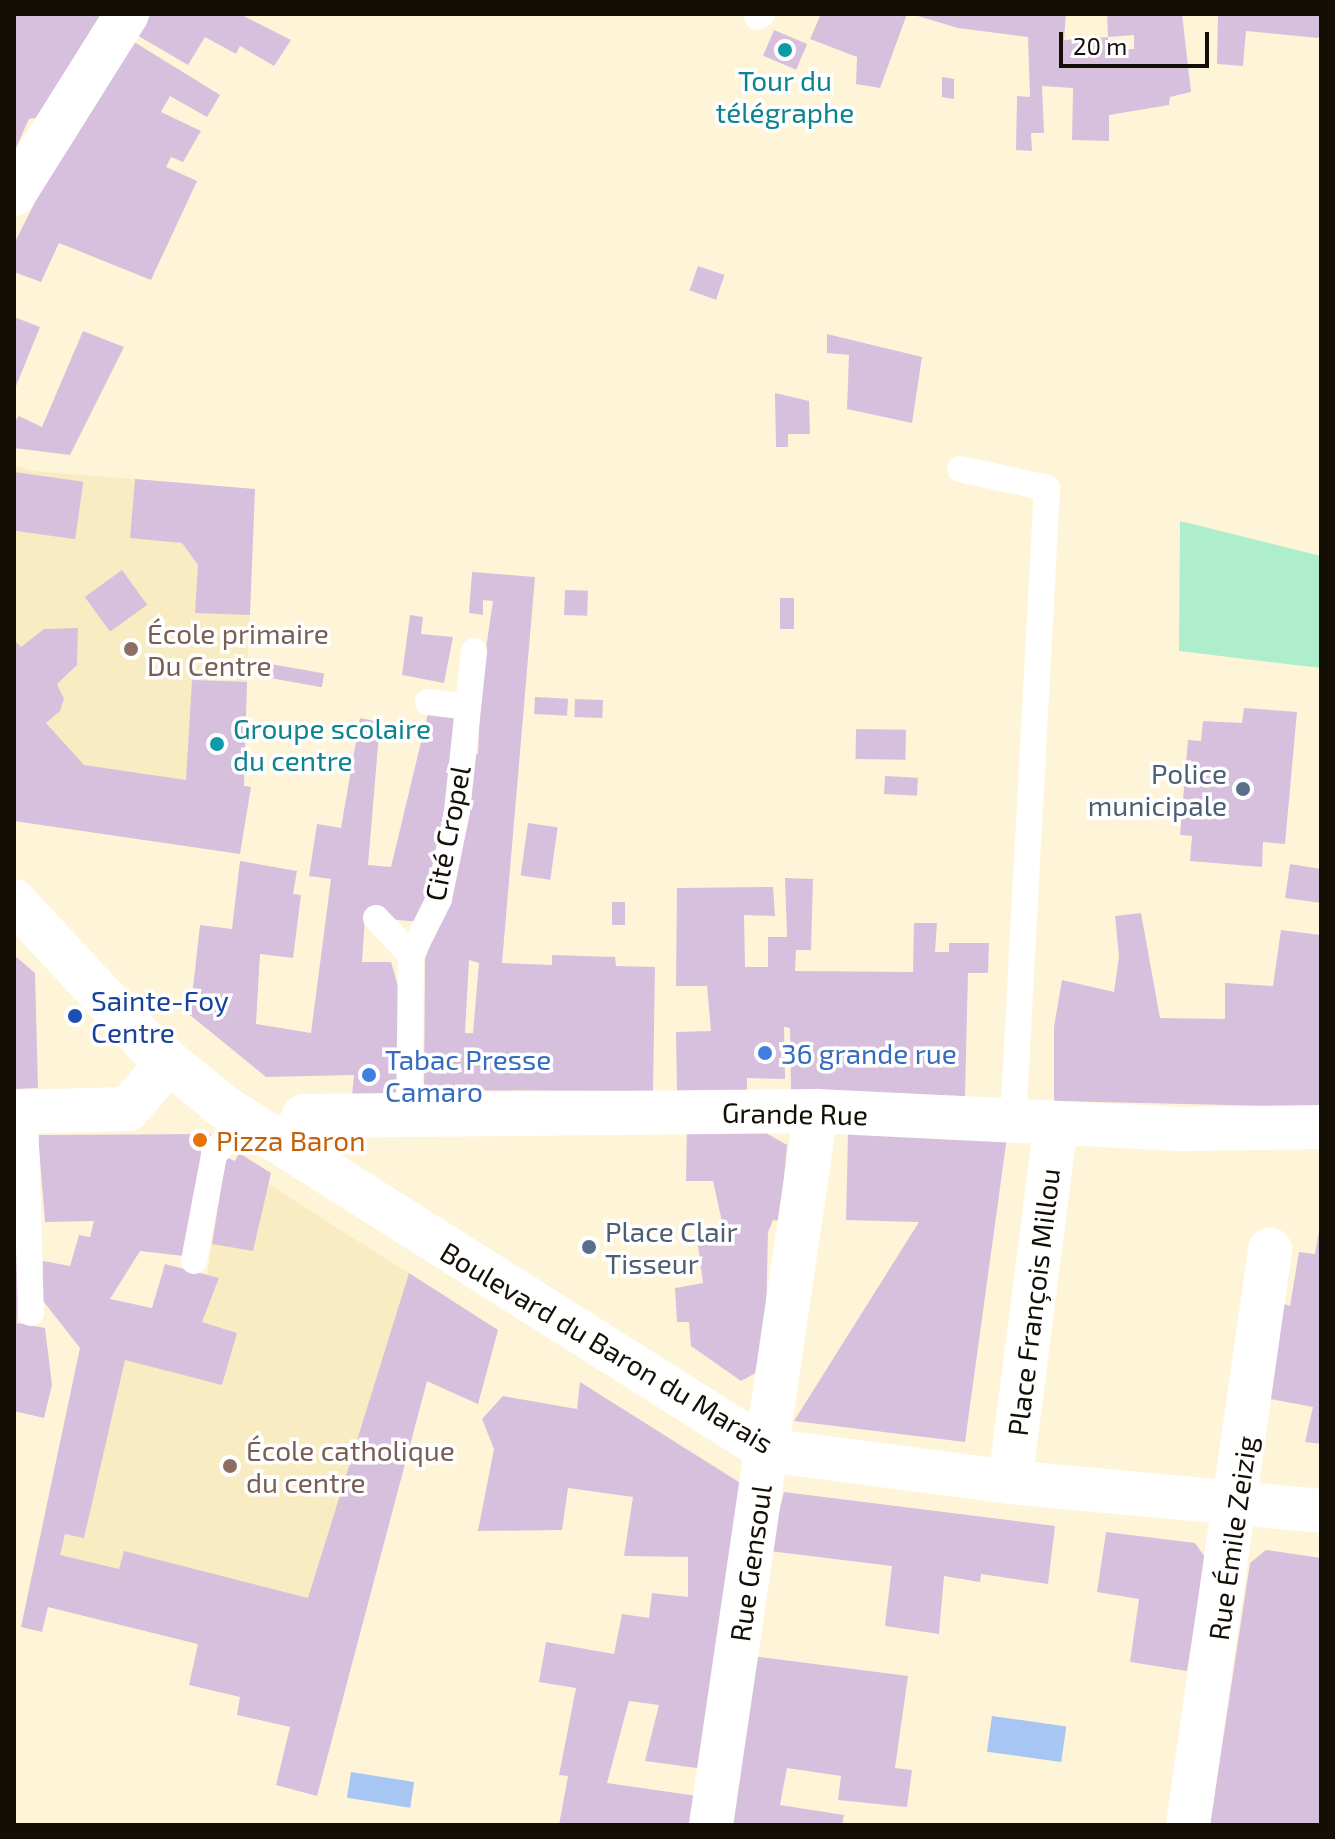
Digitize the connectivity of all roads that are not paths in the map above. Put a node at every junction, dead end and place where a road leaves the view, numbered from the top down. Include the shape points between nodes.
1 (127, 14) edge
2 (14, 194) edge
3 (960, 469) dead end
4 (474, 651) dead end
5 (428, 702) dead end
6 (468, 707) junction
7 (14, 901) edge
8 (376, 918) dead end
9 (411, 955) junction
10 (168, 1063) junction
11 (816, 1111) junction
12 (20, 1112) edge
13 (409, 1115) junction
14 (243, 1119) junction
15 (1034, 1122) junction
16 (1321, 1127) edge
17 (288, 1148) junction
18 (1270, 1250) dead end
19 (194, 1261) dead end
20 (31, 1313) dead end
21 (767, 1450) junction
22 (1010, 1482) junction
23 (1238, 1500) junction
24 (1321, 1511) edge
25 (711, 1825) edge
26 (1188, 1825) edge

1 - 2 street
3 - 15 lane via 1047,488
4 - 6 lane, Cité Cropel
5 - 6 lane
6 - 9 lane, Cité Cropel via 457,811 439,899
7 - 10 street, Boulevard du Baron du Marais
8 - 9 lane
9 - 13 lane, Cité Cropel
10 - 12 street via 128,1109
10 - 14 street, Boulevard du Baron du Marais
11 - 13 street, Grande Rue
11 - 15 street, Grande Rue
11 - 21 street, Rue Gensoul
12 - 20 lane
13 - 17 street, Grande Rue via 304,1116
14 - 17 street, Boulevard du Baron du Marais
14 - 19 lane via 214,1155
15 - 16 street, Grande Rue
15 - 22 street, Place François Millou
17 - 21 street, Boulevard du Baron du Marais
18 - 23 street, Rue Émile Zeizig
21 - 22 street, Boulevard du Baron du Marais
21 - 25 street, Rue Gensoul
22 - 23 street, Boulevard du Baron du Marais
23 - 24 street, Boulevard du Baron du Marais
23 - 26 street, Rue Émile Zeizig

